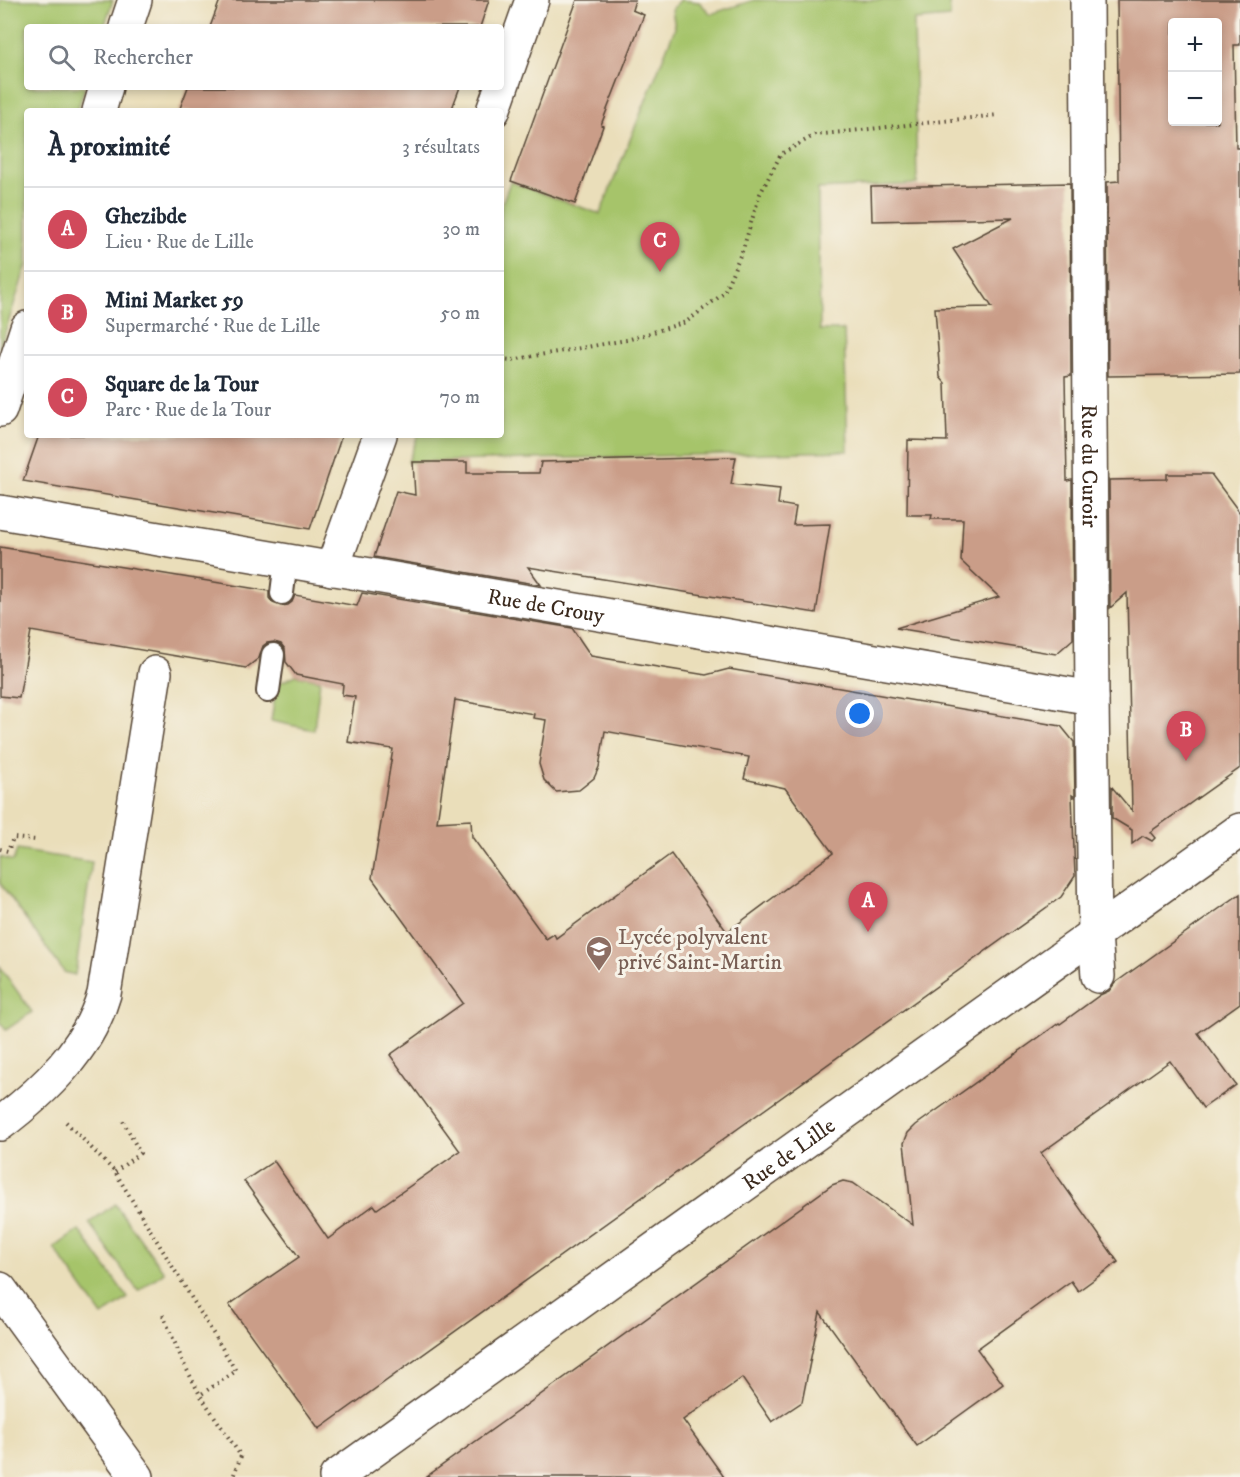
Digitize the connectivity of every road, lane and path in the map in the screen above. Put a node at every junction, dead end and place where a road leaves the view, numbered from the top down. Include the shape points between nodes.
1 (135, 0) edge
2 (532, 0) edge
3 (1087, 0) edge
4 (127, 24) edge
5 (504, 80) edge
6 (105, 90) edge
7 (500, 90) edge
8 (100, 108) edge
9 (494, 108) edge
10 (998, 115) dead end
11 (24, 337) edge
12 (504, 359) edge
13 (0, 410) edge
14 (379, 438) edge
15 (0, 512) edge
16 (286, 561) junction
17 (332, 569) junction
18 (282, 593) dead end
19 (273, 656) dead end
20 (155, 673) dead end
21 (268, 691) dead end
22 (1092, 698) junction
23 (1240, 830) edge
24 (36, 840) dead end
25 (0, 849) edge
26 (1095, 933) junction
27 (1098, 976) dead end
28 (14, 1105) edge
29 (122, 1119) dead end
30 (115, 1172) junction
31 (0, 1289) edge
32 (163, 1315) dead end
33 (200, 1395) junction
34 (137, 1477) edge
35 (233, 1477) edge
36 (336, 1477) edge

1 - 4 street
2 - 5 street
3 - 22 street, Rue du Curoir
6 - 8 street
7 - 9 street
10 - 12 path via 816,135 781,154 760,194 743,249 723,294 686,322 627,340
11 - 13 street
14 - 17 street
15 - 16 street, Rue de Crouy
16 - 17 street, Rue de Crouy
16 - 18 lane
17 - 22 street, Rue de Crouy
19 - 21 lane
20 - 28 street via 101,1005 83,1042 54,1076
22 - 26 street, Rue du Curoir
23 - 26 street, Rue de Lille
24 - 25 path via 14,838 8,851
26 - 27 street, Rue du Curoir
26 - 36 street, Rue de Lille
28 - 30 path
29 - 30 path via 140,1154
30 - 33 path via 236,1371
31 - 34 street
32 - 33 path
33 - 35 path via 242,1456

